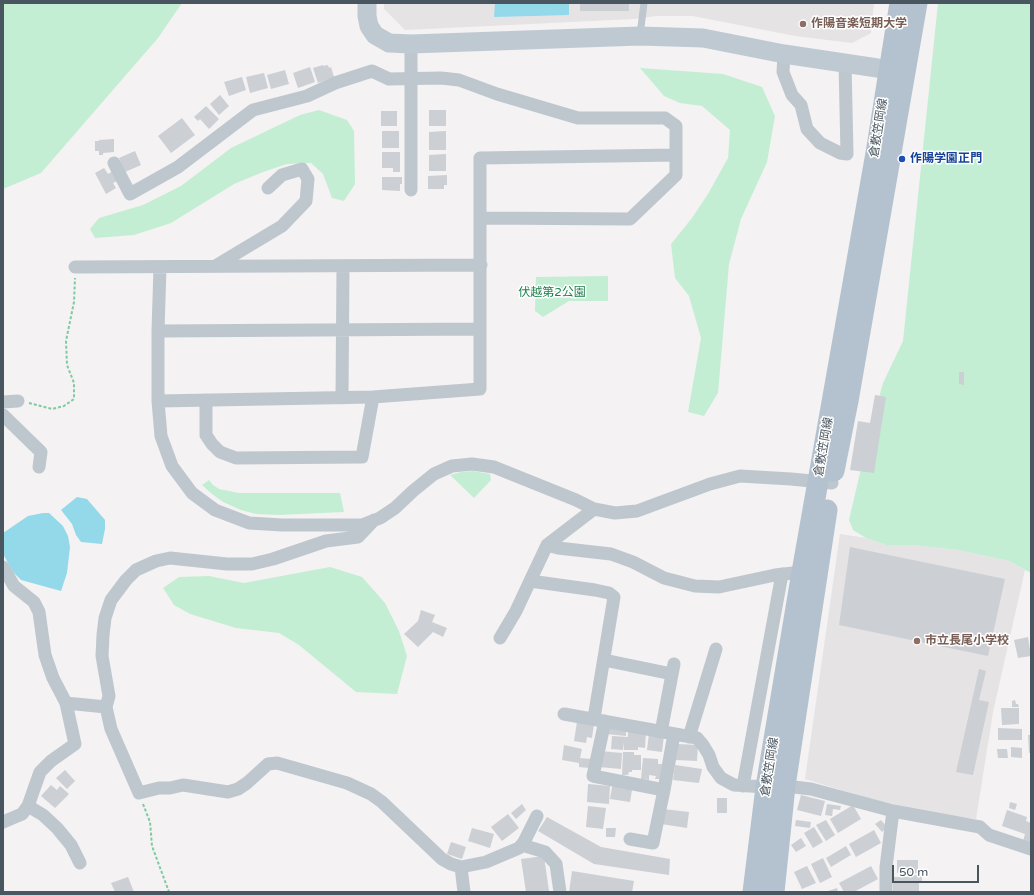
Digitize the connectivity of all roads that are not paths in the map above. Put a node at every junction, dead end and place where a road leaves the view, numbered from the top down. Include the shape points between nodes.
1 (366, 3) edge
2 (644, 3) edge
3 (900, 3) edge
4 (917, 3) edge
5 (640, 36) junction
6 (411, 44) junction
7 (784, 54) junction
8 (845, 63) junction
9 (897, 71) junction
10 (412, 79) junction
11 (676, 154) junction
12 (114, 164) dead end
13 (268, 188) dead end
14 (411, 190) dead end
15 (481, 218) junction
16 (481, 265) junction
17 (160, 266) junction
18 (216, 266) junction
19 (343, 266) junction
20 (75, 267) road end
21 (480, 329) junction
22 (342, 330) junction
23 (158, 331) junction
24 (373, 397) junction
25 (342, 398) junction
26 (206, 400) junction
27 (18, 401) road end
28 (158, 401) junction
29 (3, 402) edge
30 (3, 415) edge
31 (39, 467) dead end
32 (825, 482) junction
33 (594, 509) junction
34 (374, 520) junction
35 (547, 545) junction
36 (3, 567) edge
37 (792, 573) junction
38 (530, 581) junction
39 (500, 638) dead end
40 (716, 649) dead end
41 (604, 660) junction
42 (66, 703) junction
43 (106, 707) junction
44 (564, 714) dead end
45 (599, 720) junction
46 (668, 733) junction
47 (689, 736) junction
48 (743, 786) junction
49 (776, 787) junction
50 (664, 790) junction
51 (28, 806) junction
52 (893, 811) junction
53 (537, 816) dead end
54 (3, 822) edge
55 (630, 839) dead end
56 (522, 845) junction
57 (1031, 849) edge
58 (80, 862) dead end
59 (461, 867) junction
60 (464, 892) edge
61 (560, 892) edge
62 (753, 892) edge
63 (774, 892) edge
64 (886, 892) edge

1 - 6 street via 367,16 375,35 389,43
2 - 5 lane
3 - 9 main road, 倉敷笠岡線
4 - 9 main road, 倉敷笠岡線
5 - 6 street
5 - 7 street via 703,38
6 - 10 street
7 - 8 street
7 - 8 street via 783,72 792,95 801,105 807,128 820,144 847,154
8 - 9 street
9 - 32 main road, 倉敷笠岡線 via 848,402
10 - 11 street via 459,80 578,118 665,118 676,126
10 - 12 street via 389,79 372,71 335,83 307,96 253,110 178,167 130,194
10 - 14 street
11 - 15 street via 676,175 630,219
11 - 15 street via 480,158
13 - 18 street via 282,175 302,170 308,179 306,200 282,226
15 - 16 street
16 - 19 street
16 - 21 street
17 - 18 street
17 - 20 street
17 - 23 street
18 - 19 street
19 - 22 street
21 - 22 street
21 - 24 street via 480,389
22 - 23 street
22 - 25 street
23 - 28 street
24 - 25 street
24 - 26 street via 362,457 236,458 220,452 206,435
25 - 26 street
26 - 28 street
27 - 29 street
28 - 34 street via 161,436 172,466 192,493 215,510 248,523 362,525
30 - 31 street via 41,452
32 - 33 street via 740,476 710,484 637,511 615,513
32 - 37 main road, 倉敷笠岡線
32 - 49 main road, 倉敷笠岡線 via 813,594
33 - 34 street via 494,467 472,464 452,466 434,474 396,508
33 - 35 street
34 - 43 street via 358,537 326,541 252,564 170,558 136,570 111,600 105,618 102,656 109,696
35 - 37 street via 611,554 664,578 695,586 719,587
35 - 38 street
36 - 42 street via 14,586 34,602 39,612 45,655
37 - 48 street
37 - 49 main road, 倉敷笠岡線
38 - 39 street via 516,612
38 - 41 street via 595,590 609,593 614,597
40 - 47 street
41 - 45 street
41 - 46 street via 673,669
42 - 43 street
42 - 51 street via 75,744 40,772
43 - 59 street via 111,729 138,793 183,785 228,792 247,783 268,764 277,762 347,783 371,794 442,859
44 - 45 street
45 - 46 street
45 - 50 street via 593,776
46 - 47 street
46 - 50 street
47 - 48 street via 697,738 703,745 721,778 734,785
48 - 49 street
49 - 52 street via 811,789
49 - 62 main road, 倉敷笠岡線
49 - 63 main road, 倉敷笠岡線
50 - 55 street via 653,842
51 - 54 street via 22,814
51 - 58 street via 57,828 71,845
52 - 57 street via 980,827 990,835
52 - 64 street via 886,867
53 - 56 street
56 - 59 street via 486,862
56 - 61 street via 546,852 556,864
59 - 60 street

